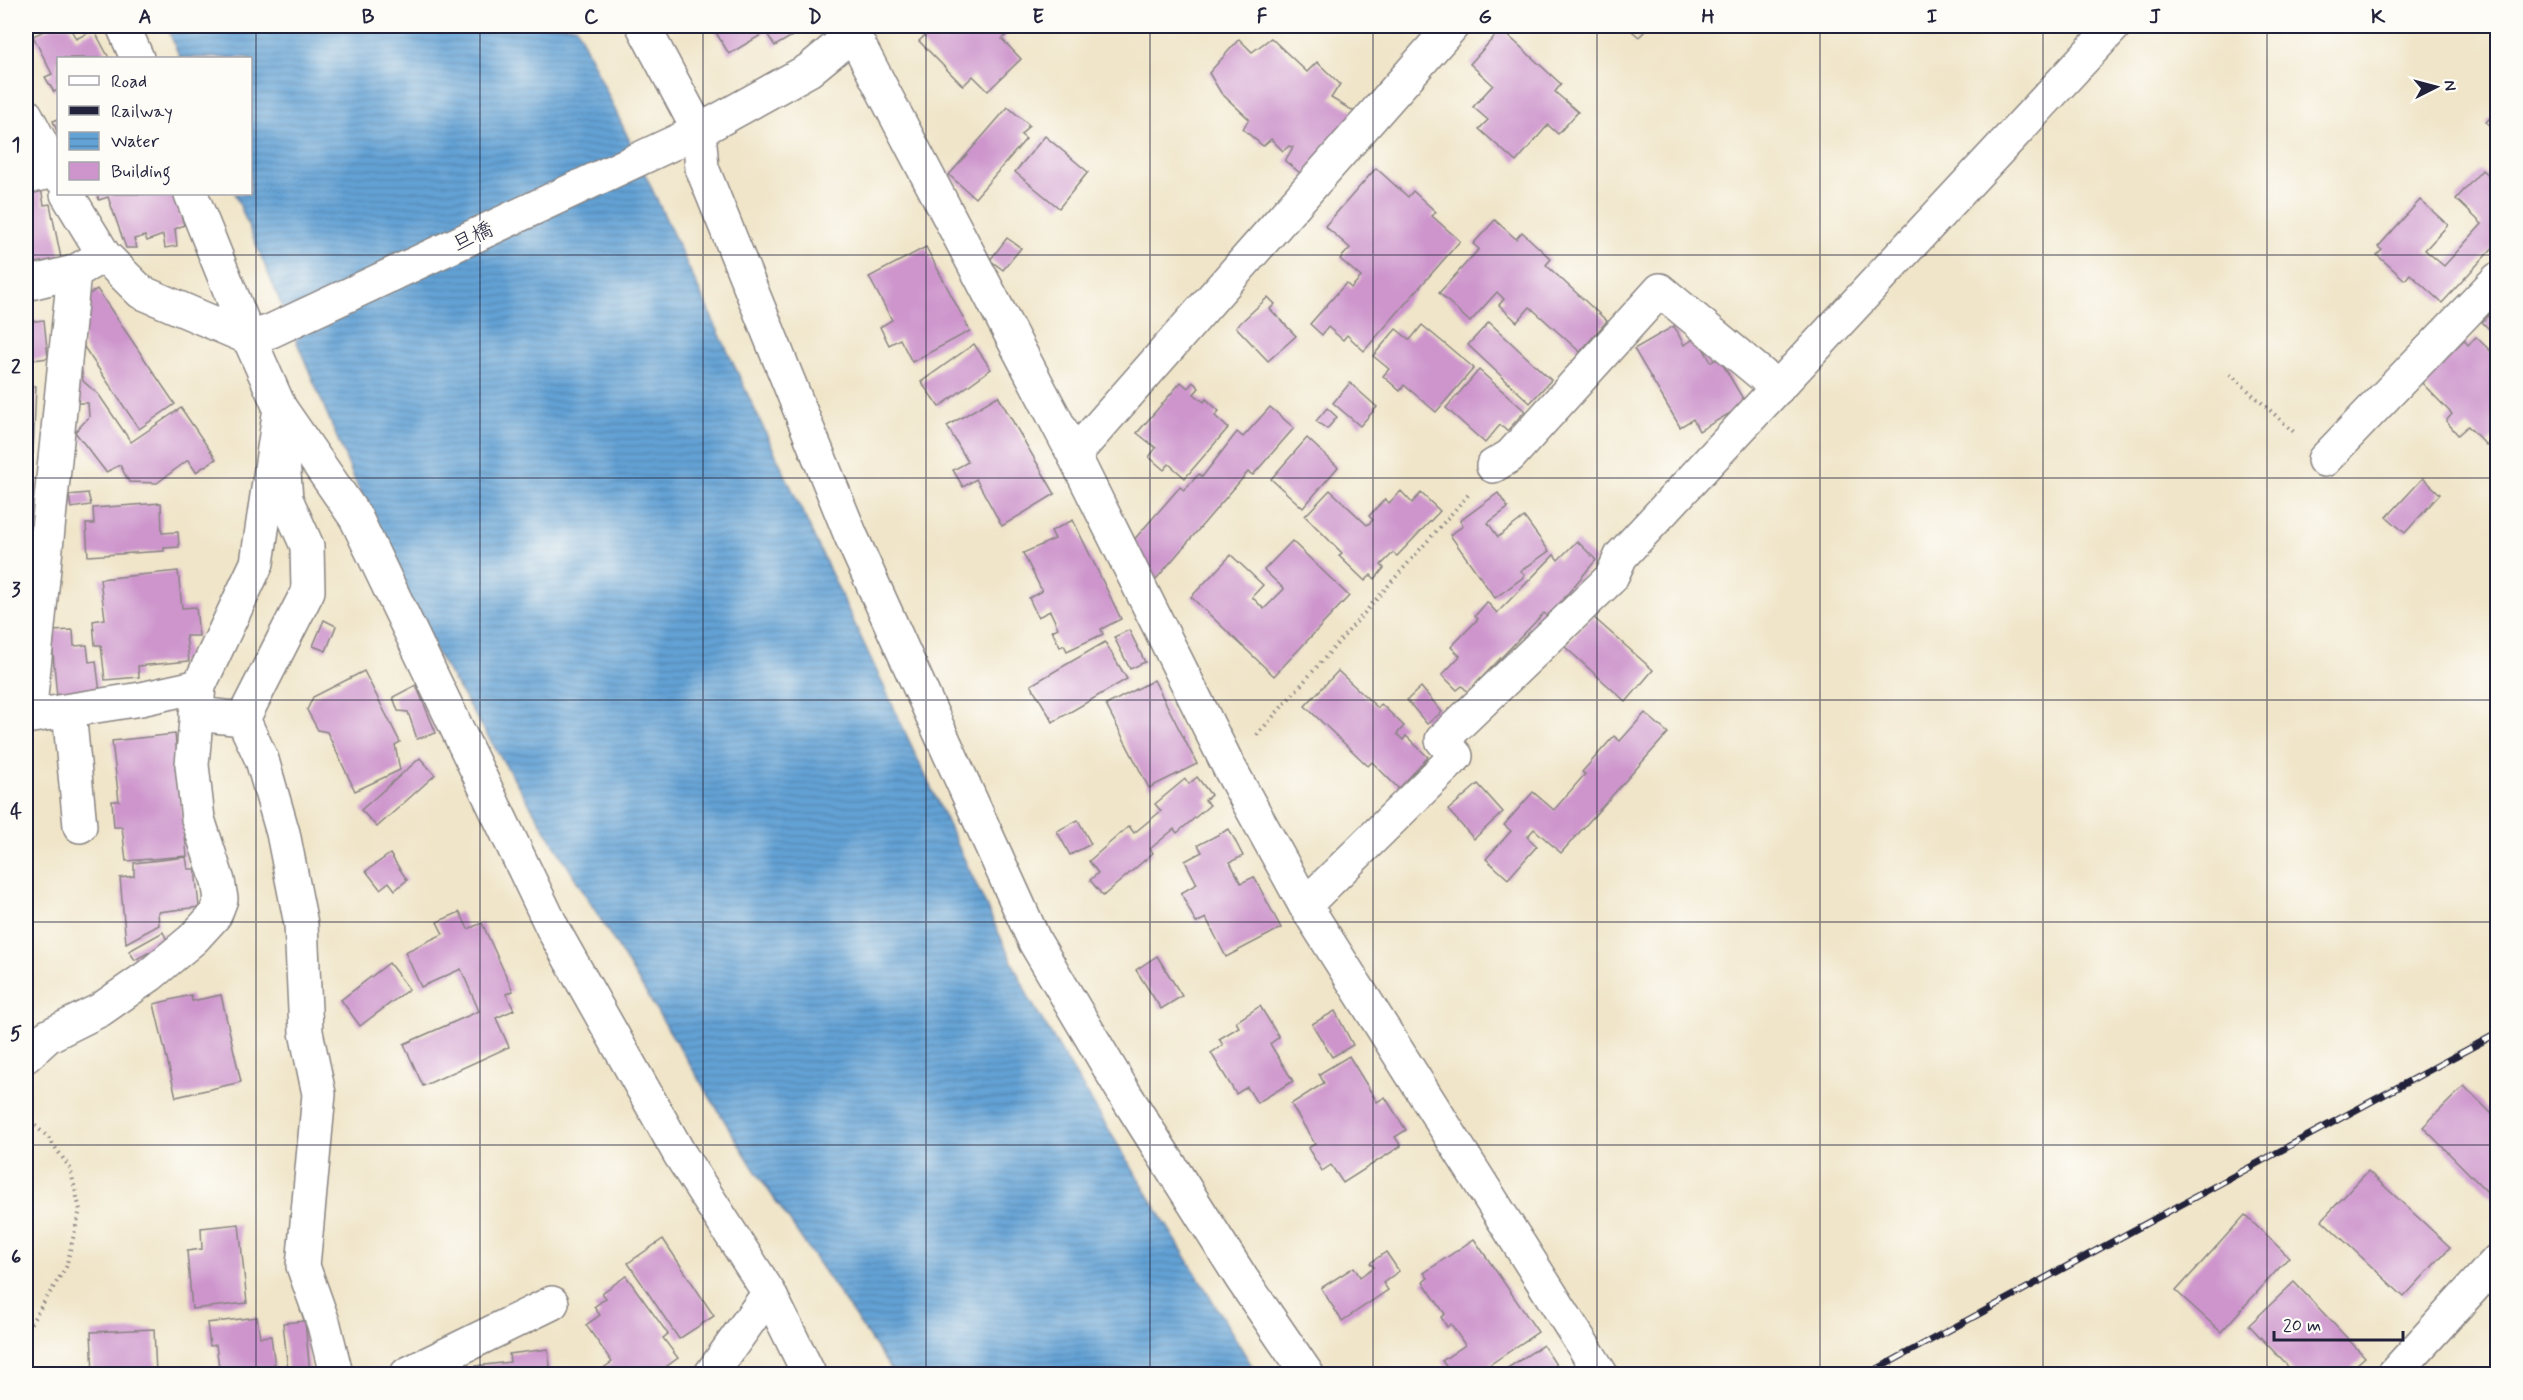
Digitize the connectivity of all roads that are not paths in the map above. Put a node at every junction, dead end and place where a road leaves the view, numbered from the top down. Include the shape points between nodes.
1 (123, 26) edge
2 (643, 26) edge
3 (1452, 26) edge
4 (2114, 26) edge
5 (854, 28) edge
6 (137, 57) edge
7 (26, 115) edge
8 (687, 137) junction
9 (52, 179) edge
10 (63, 195) edge
11 (191, 195) edge
12 (104, 255) junction
13 (74, 272) junction
14 (2498, 279) edge
15 (26, 284) edge
16 (260, 334) junction
17 (1778, 388) junction
18 (280, 408) junction
19 (1074, 455) junction
20 (2324, 460) road end
21 (1493, 466) road end
22 (198, 700) junction
23 (69, 711) junction
24 (27, 717) edge
25 (243, 719) junction
26 (80, 826) dead end
27 (1305, 905) junction
28 (26, 1056) edge
29 (2498, 1260) edge
30 (770, 1293) junction
31 (552, 1303) dead end
32 (336, 1374) edge
33 (407, 1374) edge
34 (711, 1374) edge
35 (808, 1374) edge
36 (1306, 1374) edge
37 (1601, 1374) edge
38 (2394, 1374) edge

1 - 6 street
2 - 8 street
3 - 19 street
4 - 17 street
5 - 8 street, 旦橋 via 809,70
5 - 19 street
7 - 9 street
8 - 16 street, 旦橋
8 - 36 street via 851,536 1035,942 1129,1101
10 - 12 street
11 - 16 street
12 - 13 street
12 - 16 street via 141,292
13 - 15 street
13 - 24 street
14 - 20 street
16 - 18 street
17 - 21 street via 1660,290 1510,456
17 - 27 street via 1621,556 1611,578 1442,740 1456,756
18 - 22 street via 257,563
18 - 25 street via 286,499 307,546 308,591
18 - 30 street via 356,518 554,930 680,1153
19 - 27 street via 1229,767
22 - 23 street via 141,699
22 - 25 street
22 - 28 street via 192,765 198,819 221,899 215,915 150,975 100,1010 48,1036
23 - 24 street
23 - 26 street
25 - 32 street via 262,760 284,833 301,924 306,1032 319,1094 303,1266
27 - 37 street
29 - 38 street
30 - 34 street
30 - 35 street
31 - 33 street

